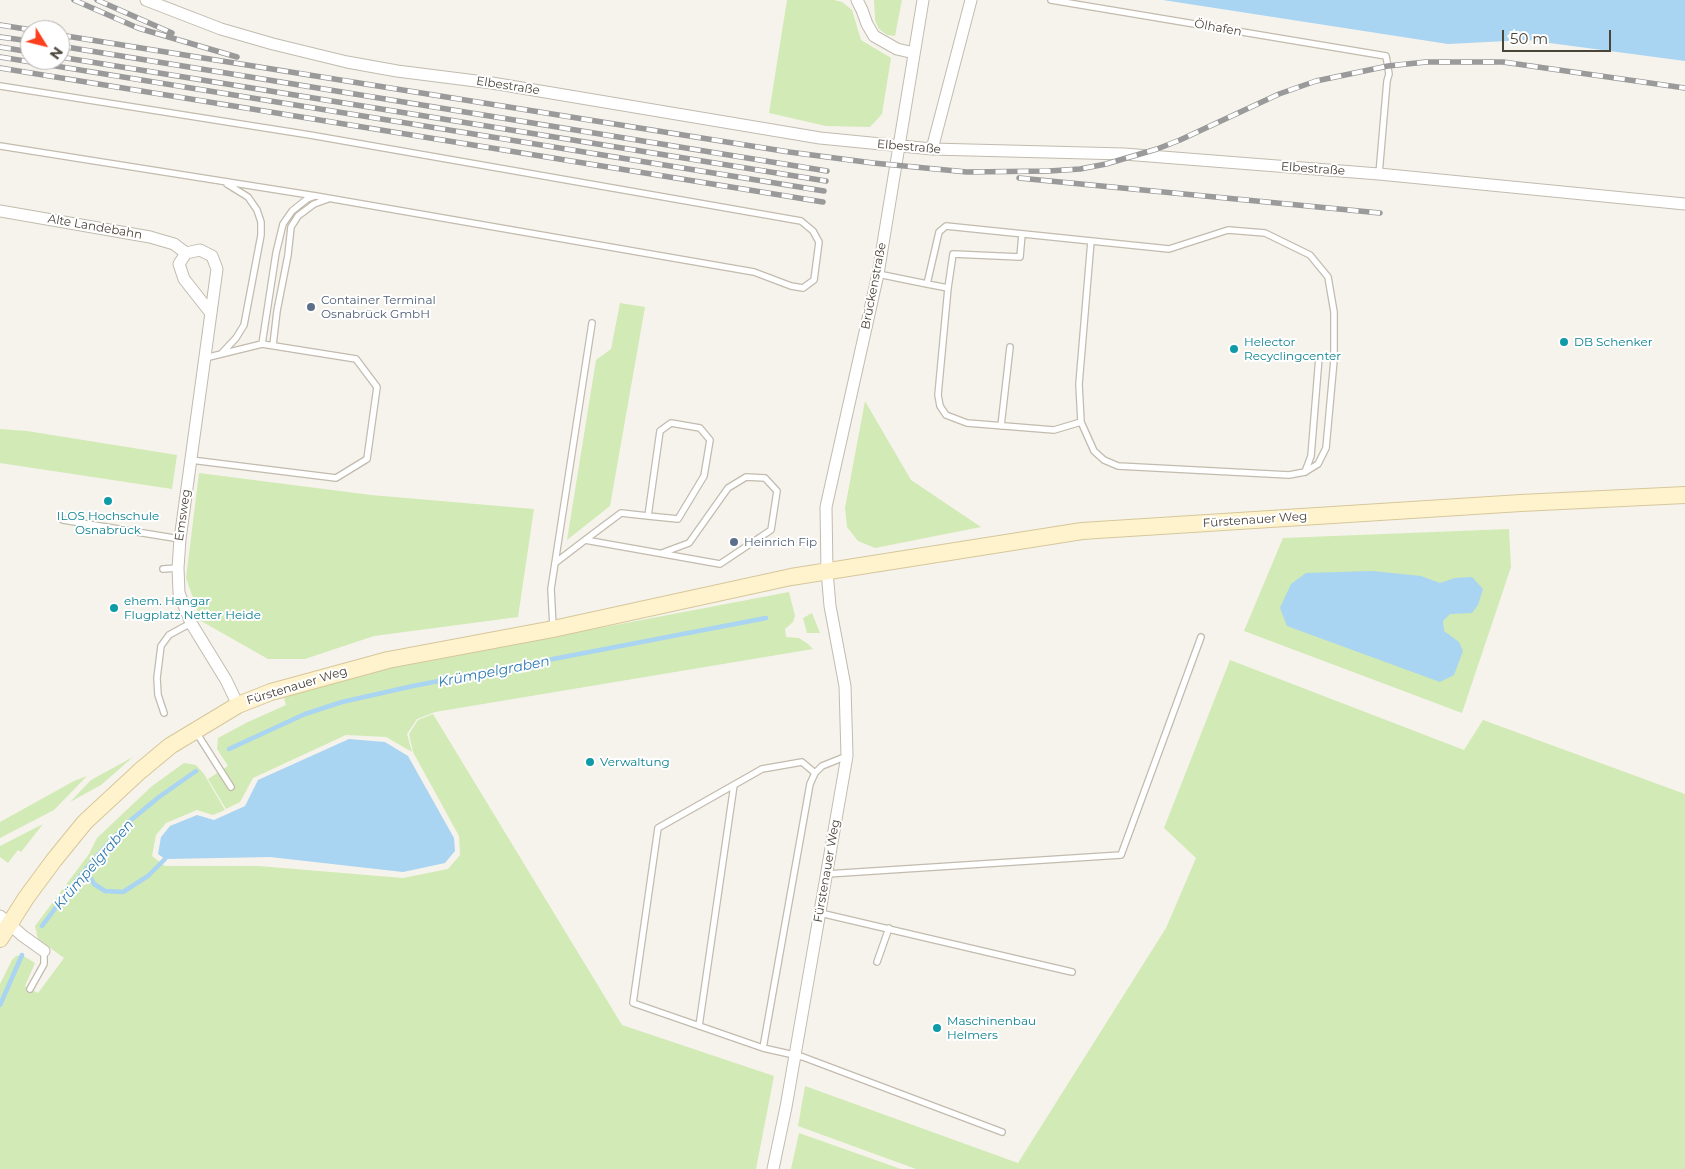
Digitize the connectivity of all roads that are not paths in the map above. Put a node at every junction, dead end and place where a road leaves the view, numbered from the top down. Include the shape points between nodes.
1 (146, 0) edge
2 (857, 0) edge
3 (923, 0) edge
4 (971, 0) edge
5 (1051, 0) edge
6 (914, 53) junction
7 (0, 86) edge
8 (0, 146) edge
9 (898, 146) junction
10 (932, 150) junction
11 (1379, 174) junction
12 (216, 180) junction
13 (316, 196) junction
14 (330, 198) junction
15 (1685, 204) edge
16 (0, 212) edge
17 (1022, 234) junction
18 (1091, 241) junction
19 (186, 253) junction
20 (878, 274) junction
21 (927, 284) junction
22 (948, 288) junction
23 (210, 312) junction
24 (592, 323) dead end
25 (262, 344) junction
26 (273, 346) junction
27 (1010, 347) dead end
28 (220, 354) junction
29 (1319, 357) dead end
30 (204, 358) junction
31 (1081, 422) junction
32 (1001, 426) junction
33 (191, 460) junction
34 (1305, 472) junction
35 (1685, 495) edge
36 (648, 516) junction
37 (63, 520) dead end
38 (180, 539) junction
39 (585, 540) junction
40 (662, 553) junction
41 (555, 563) junction
42 (178, 568) junction
43 (163, 569) dead end
44 (827, 570) junction
45 (191, 623) junction
46 (553, 629) junction
47 (1201, 637) dead end
48 (238, 705) junction
49 (164, 713) dead end
50 (195, 730) junction
51 (847, 756) junction
52 (815, 774) junction
53 (734, 785) junction
54 (231, 786) dead end
55 (827, 874) junction
56 (820, 913) junction
57 (4, 920) edge
58 (889, 928) junction
59 (0, 939) edge
60 (44, 951) joint
61 (876, 962) dead end
62 (1072, 972) dead end
63 (30, 989) dead end
64 (698, 1026) junction
65 (763, 1048) junction
66 (794, 1055) junction
67 (1002, 1132) dead end
68 (773, 1169) edge

1 - 9 street, Elbestraße via 221,29 348,62 820,138
2 - 6 street via 874,36 897,49
3 - 6 street, Brückenstraße
4 - 10 street
5 - 11 lane, Ölhafen via 1386,56 1389,74
6 - 9 street, Brückenstraße
7 - 14 lane via 320,137 801,221 814,231 819,242 814,280 803,288 754,272
8 - 12 lane
9 - 10 street, Elbestraße
9 - 20 street, Brückenstraße
10 - 11 street, Elbestraße via 1124,154
11 - 15 street, Elbestraße
12 - 13 lane
12 - 28 lane via 248,197 261,222 244,325
13 - 14 lane
13 - 25 lane via 292,211 283,224
14 - 26 lane via 314,204 298,216 291,227
16 - 19 street, Alte Landebahn via 150,237 174,244
17 - 18 lane
17 - 21 lane via 946,226 939,232
17 - 22 lane via 1020,257 953,254
18 - 31 lane via 1079,384
18 - 34 lane via 1169,249 1228,230 1265,233 1310,255 1328,277 1334,312 1334,360 1326,448 1318,464
19 - 23 street via 179,264 184,279
19 - 23 street, Emsweg via 200,250 212,256 217,269
20 - 21 lane
20 - 44 street, Brückenstraße via 826,507
21 - 22 lane
22 - 32 lane via 938,395 940,406 956,420
23 - 30 street, Emsweg
24 - 41 lane
25 - 26 lane
25 - 28 lane
26 - 33 lane via 356,359 377,387 367,459 336,478
27 - 32 lane
28 - 30 lane
29 - 34 lane via 1311,456
30 - 33 street, Emsweg
31 - 32 lane via 1054,430
31 - 34 lane via 1094,451 1118,466 1289,475
33 - 38 street, Emsweg
35 - 44 street, Fürstenauer Weg via 1082,531
36 - 36 lane via 660,432 671,423 700,428 710,440 704,476 687,505 678,519
36 - 39 lane via 621,513
37 - 38 lane
38 - 42 street, Emsweg
39 - 40 lane
39 - 41 lane
40 - 40 lane via 720,564 771,530 777,491 765,478 746,477 728,488 689,543
41 - 46 lane via 551,589
42 - 43 lane
42 - 45 street, Emsweg via 179,592
44 - 46 street, Fürstenauer Weg
44 - 51 street, Fürstenauer Weg via 830,606 845,686
45 - 48 street, Emsweg
45 - 49 lane via 169,635 161,646 157,678 158,696
46 - 48 street, Fürstenauer Weg via 388,660 271,692
47 - 55 lane via 1121,855
48 - 50 street, Fürstenauer Weg
50 - 54 lane
50 - 57 street, Fürstenauer Weg via 140,771 85,822
51 - 52 lane via 822,766
51 - 55 street, Fürstenauer Weg
52 - 53 lane via 802,762 762,769
52 - 65 lane via 810,784
53 - 64 lane
53 - 64 lane via 658,828 633,1003
55 - 56 street, Fürstenauer Weg
56 - 58 lane
56 - 66 street, Fürstenauer Weg
57 - 59 street, Fürstenauer Weg
57 - 60 street
58 - 61 lane
58 - 62 lane
60 - 63 lane via 44,964
64 - 65 lane
65 - 66 lane
66 - 67 lane
66 - 68 street, Fürstenauer Weg

